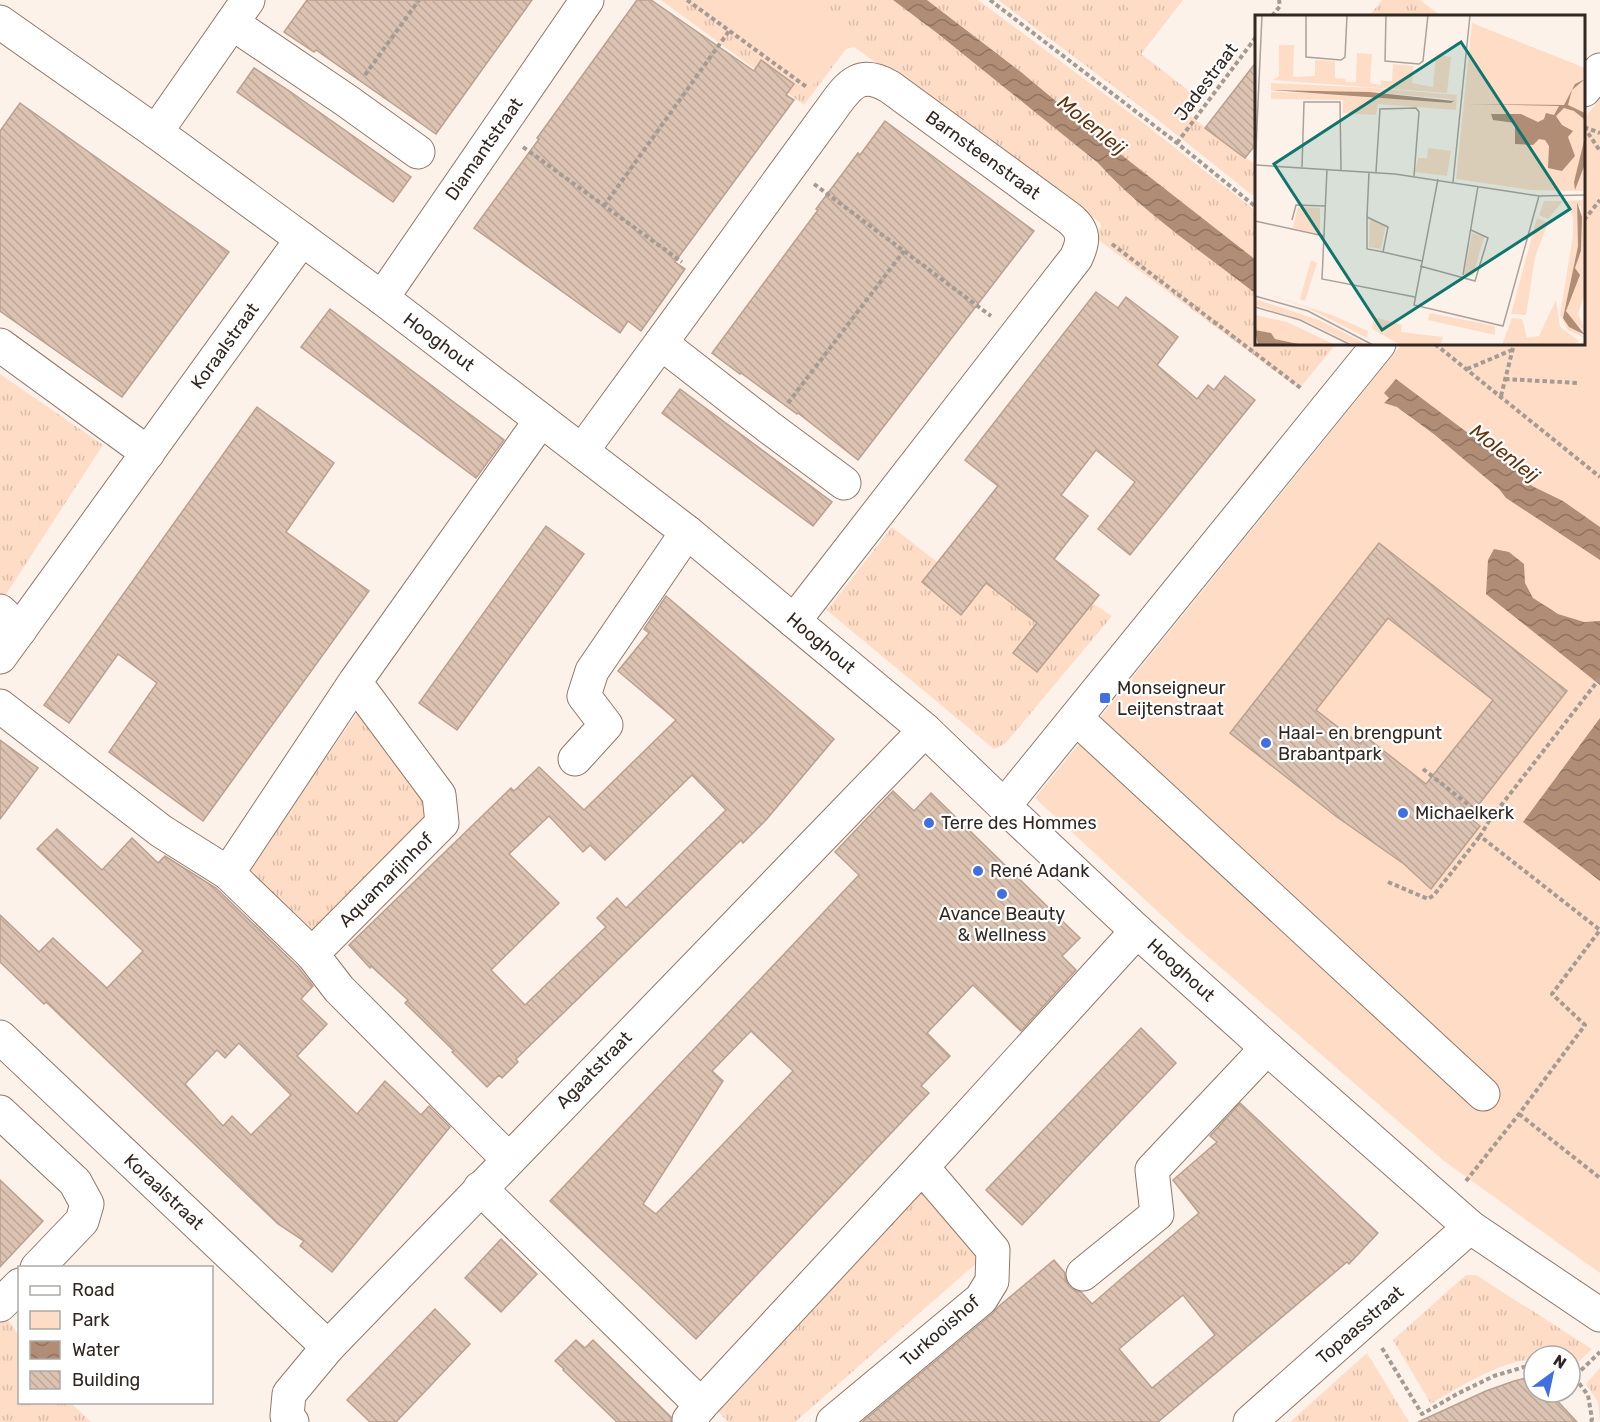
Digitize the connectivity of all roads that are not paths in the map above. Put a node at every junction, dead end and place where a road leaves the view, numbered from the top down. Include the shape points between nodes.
1 (587, 0) edge
2 (240, 12) edge
3 (0, 22) edge
4 (1600, 70) edge
5 (1585, 89) edge
6 (156, 132) junction
7 (418, 152) dead end
8 (302, 238) junction
9 (382, 298) junction
10 (661, 343) junction
11 (0, 345) edge
12 (1378, 345) edge
13 (541, 420) junction
14 (582, 451) junction
15 (147, 453) junction
16 (844, 483) dead end
17 (687, 532) junction
18 (10, 620) edge
19 (794, 621) junction
20 (0, 657) edge
21 (355, 682) junction
22 (0, 706) edge
23 (1076, 718) junction
24 (925, 730) junction
25 (575, 759) dead end
26 (1004, 807) junction
27 (228, 873) junction
28 (1137, 931) junction
29 (312, 954) junction
30 (0, 1037) edge
31 (1267, 1048) junction
32 (1483, 1094) dead end
33 (0, 1112) edge
34 (508, 1159) junction
35 (922, 1167) junction
36 (480, 1188) junction
37 (1458, 1217) junction
38 (39, 1266) edge
39 (1083, 1275) dead end
40 (18, 1287) edge
41 (0, 1305) edge
42 (1600, 1315) edge
43 (328, 1347) junction
44 (696, 1414) edge
45 (292, 1422) edge
46 (833, 1422) edge
47 (1250, 1422) edge

1 - 9 street, Diamantstraat
2 - 6 street
2 - 7 street via 347,101
3 - 6 street, Hooghout
4 - 5 street
6 - 8 street, Hooghout
8 - 9 street, Hooghout
8 - 15 street, Koraalstraat
9 - 13 street, Hooghout
10 - 14 street, Barnsteenstraat
10 - 16 street
10 - 19 street, Barnsteenstraat via 833,107 851,84 866,79 883,83 1069,218 1081,232 1083,241 1076,258
11 - 15 street
12 - 23 street
13 - 14 street, Hooghout
13 - 21 street
14 - 17 street, Hooghout
15 - 18 street, Koraalstraat
17 - 19 street, Hooghout
17 - 25 street via 592,671 584,696 606,725
18 - 20 street, Koraalstraat
19 - 24 street, Hooghout
21 - 27 street
21 - 29 street, Aquamarijnhof via 439,795 442,823
22 - 27 street via 161,831
23 - 26 street
23 - 32 street
24 - 26 street, Hooghout
24 - 34 street, Agaatstraat
26 - 28 street, Hooghout
27 - 29 street
28 - 31 street, Hooghout
28 - 35 street
29 - 34 street via 339,989
30 - 43 street, Koraalstraat
31 - 37 street, Hooghout
31 - 39 street via 1152,1170 1157,1214
33 - 38 street via 75,1182 87,1203 82,1221
34 - 36 street, Agaatstraat
35 - 44 street
35 - 46 street, Turkooishof via 993,1250 992,1281 981,1299
36 - 43 street, Agaatstraat
36 - 44 street
37 - 42 street, Hooghout
37 - 47 street, Topaasstraat via 1365,1320
40 - 41 street
43 - 45 street, Agaatstraat via 289,1394 287,1416

